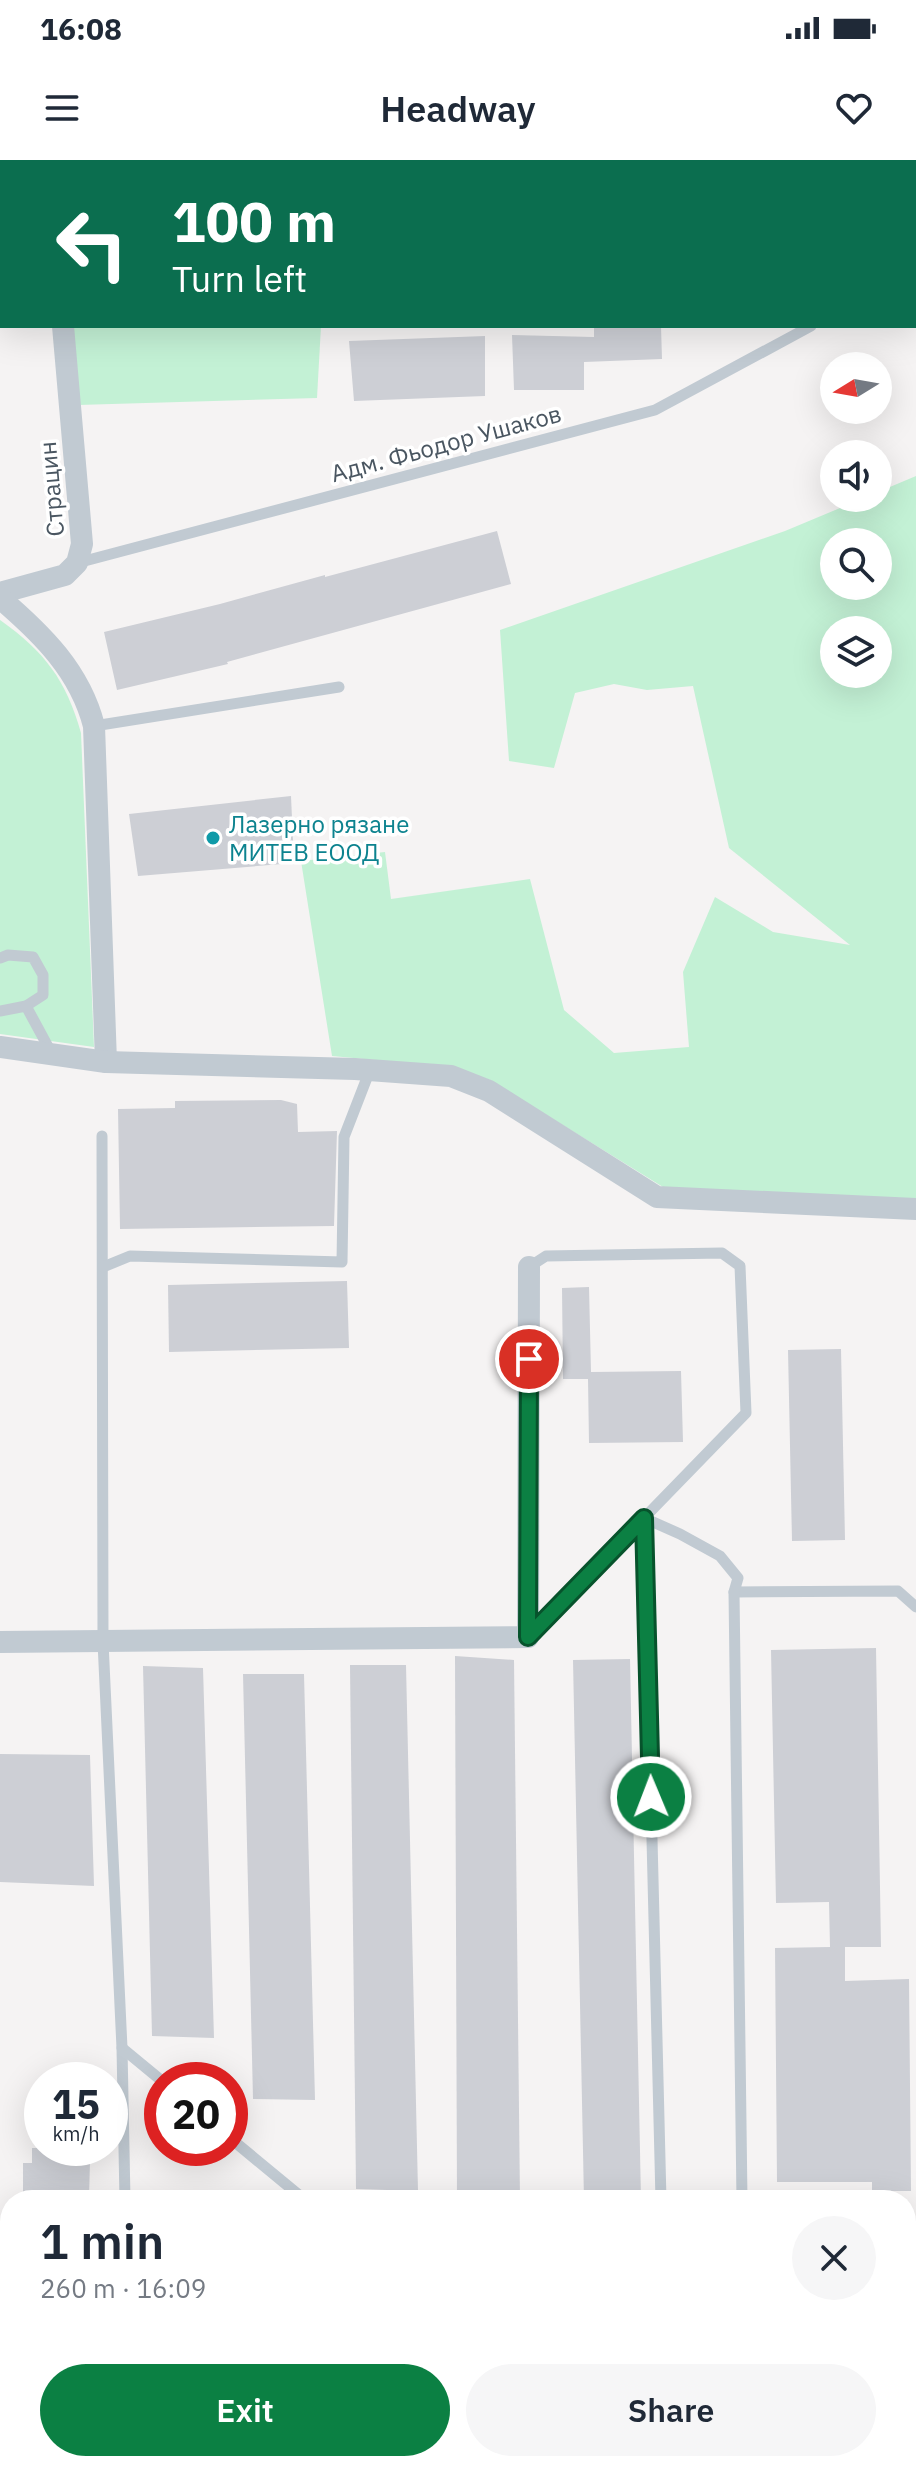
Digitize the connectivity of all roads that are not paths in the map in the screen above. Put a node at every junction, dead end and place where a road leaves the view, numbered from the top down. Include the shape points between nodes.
1 (63, 328) edge
2 (807, 328) edge
3 (77, 563) junction
4 (0, 596) edge
5 (339, 687) dead end
6 (94, 726) junction
7 (0, 958) edge
8 (26, 1006) junction
9 (0, 1011) edge
10 (0, 1047) edge
11 (52, 1054) junction
12 (106, 1062) junction
13 (370, 1070) junction
14 (102, 1136) dead end
15 (916, 1209) edge
16 (103, 1267) junction
17 (529, 1267) joint
18 (644, 1518) junction
19 (734, 1592) junction
20 (916, 1607) edge
21 (528, 1637) junction
22 (0, 1642) edge
23 (103, 1642) junction
24 (122, 2048) junction
25 (144, 2066) edge
26 (248, 2153) edge
27 (125, 2190) edge
28 (293, 2190) edge
29 (661, 2190) edge
30 (742, 2190) edge

1 - 3 street, Страцин via 82,544
2 - 3 lane, Адм. Фьодор Ушаков via 655,410
3 - 4 street, Страцин via 65,575
4 - 6 street via 62,659 81,689
5 - 6 lane
6 - 12 street
7 - 8 lane via 33,957 43,975 43,995
8 - 9 lane
8 - 11 lane
10 - 11 street
11 - 12 street
12 - 13 street
13 - 15 street via 451,1076 489,1091 657,1197
13 - 16 lane via 344,1137 342,1262 130,1256
14 - 16 lane
16 - 23 lane
17 - 18 lane via 546,1256 722,1253 740,1266 746,1413
17 - 21 street
18 - 19 lane via 720,1556 738,1578
18 - 21 lane
18 - 29 lane
19 - 20 lane via 898,1591
19 - 30 lane
21 - 23 street
22 - 23 street
23 - 24 lane
24 - 25 lane
24 - 27 lane
26 - 28 lane

